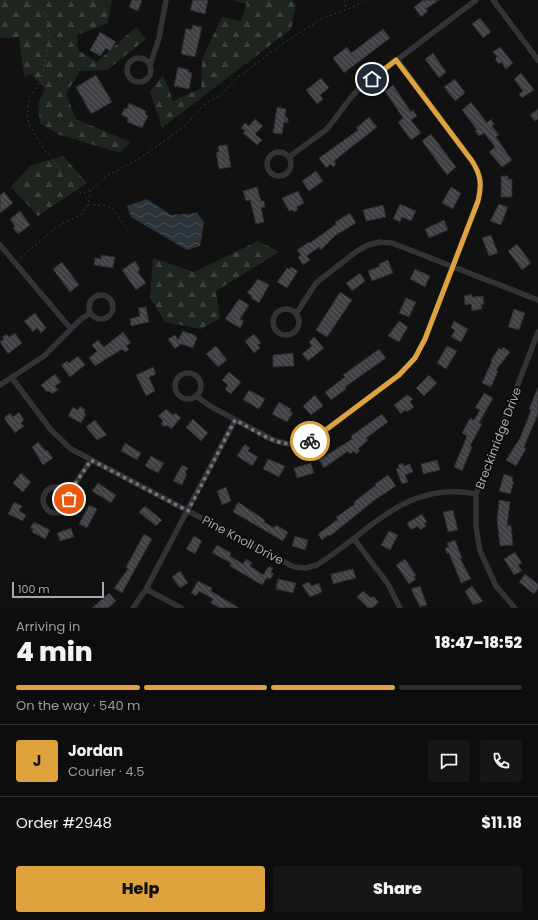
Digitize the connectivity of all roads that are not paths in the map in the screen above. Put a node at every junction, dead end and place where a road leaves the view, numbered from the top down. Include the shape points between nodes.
1 (166, 0) edge
2 (476, 0) edge
3 (493, 0) edge
4 (396, 60) junction
5 (538, 60) edge
6 (150, 64) junction
7 (290, 157) junction
8 (0, 245) edge
9 (452, 267) junction
10 (538, 300) edge
11 (90, 313) junction
12 (296, 314) junction
13 (71, 329) junction
14 (538, 332) edge
15 (12, 378) junction
16 (0, 385) edge
17 (196, 396) junction
18 (235, 420) junction
19 (91, 460) junction
20 (66, 492) junction
21 (476, 494) junction
22 (188, 511) junction
23 (354, 539) junction
24 (146, 589) junction
25 (133, 608) edge
26 (181, 608) edge
27 (400, 608) edge
28 (515, 608) edge

1 - 6 street via 159,38
2 - 4 street
3 - 5 street
4 - 7 street via 353,95 327,129
4 - 9 street via 478,170 482,185 478,201
6 - 6 street via 143,58 134,59 127,66 128,76 135,82 144,81 151,74
7 - 7 street via 281,152 272,154 267,162 269,172 278,177 287,174 292,166
8 - 13 street
9 - 10 street
9 - 12 street via 392,243 368,245 316,282
9 - 18 street via 425,339 415,358 399,375 323,432 309,441 288,444 273,440
11 - 11 street via 96,318 108,318 114,308 112,300 105,295 97,295 90,301
11 - 13 street
12 - 12 street via 288,309 277,312 272,323 276,331 284,335 293,333 299,322
13 - 15 street via 44,356
14 - 21 street, Breckinridge Drive
15 - 16 street
15 - 19 street, Pine Knoll Drive via 60,441
17 - 17 street via 200,387 198,378 189,373 179,376 175,385 178,395 186,399
17 - 18 street
18 - 22 street
19 - 20 street via 75,484
19 - 22 street, Pine Knoll Drive
20 - 20 street via 59,487 50,488 43,499 46,508 53,512 64,510 69,499
21 - 23 street, Pine Knoll Drive via 454,491 422,495 402,503
21 - 28 street, Breckinridge Drive via 476,527 480,551 496,586
22 - 23 street, Pine Knoll Drive via 294,567 306,568 317,565
22 - 24 street
23 - 27 street via 388,584
24 - 25 street
24 - 26 street

